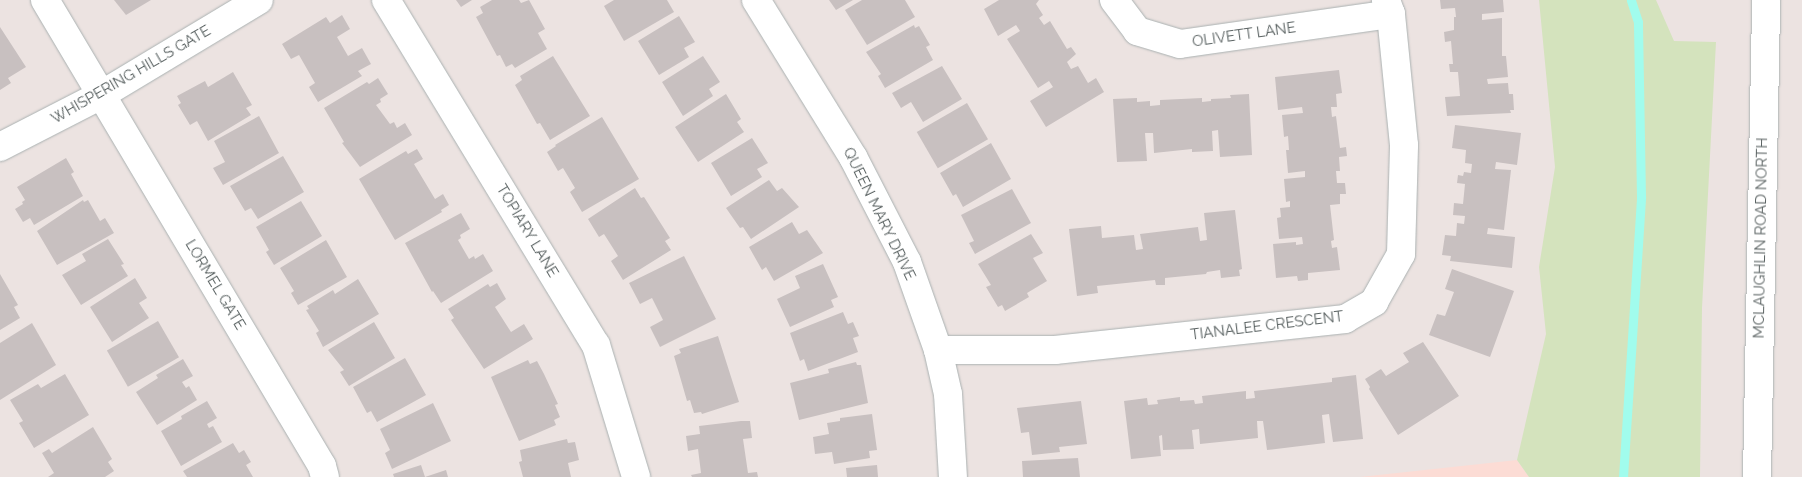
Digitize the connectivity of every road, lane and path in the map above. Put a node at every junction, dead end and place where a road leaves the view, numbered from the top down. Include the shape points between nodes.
1 (45, 0) edge
2 (259, 0) edge
3 (386, 0) edge
4 (756, 0) edge
5 (1114, 0) edge
6 (1766, 0) edge
7 (1388, 7) edge
8 (101, 95) junction
9 (0, 147) edge
10 (938, 350) junction
11 (325, 477) edge
12 (636, 477) edge
13 (953, 477) edge
14 (1757, 477) edge

1 - 8 street, LORMEL GATE
2 - 8 street, WHISPERING HILLS GATE
3 - 12 street, TOPIARY LANE via 596,345
4 - 10 street, QUEEN MARY DRIVE via 853,157 907,262
5 - 7 street, OLIVETT LANE via 1138,32 1180,44
6 - 14 street, MCLAUGHLIN ROAD NORTH
7 - 10 street, TIANALEE CRESCENT via 1404,145 1401,254 1374,302 1345,319 1055,350
8 - 9 street, WHISPERING HILLS GATE
8 - 11 street, LORMEL GATE via 322,466
10 - 13 street, QUEEN MARY DRIVE via 948,394

